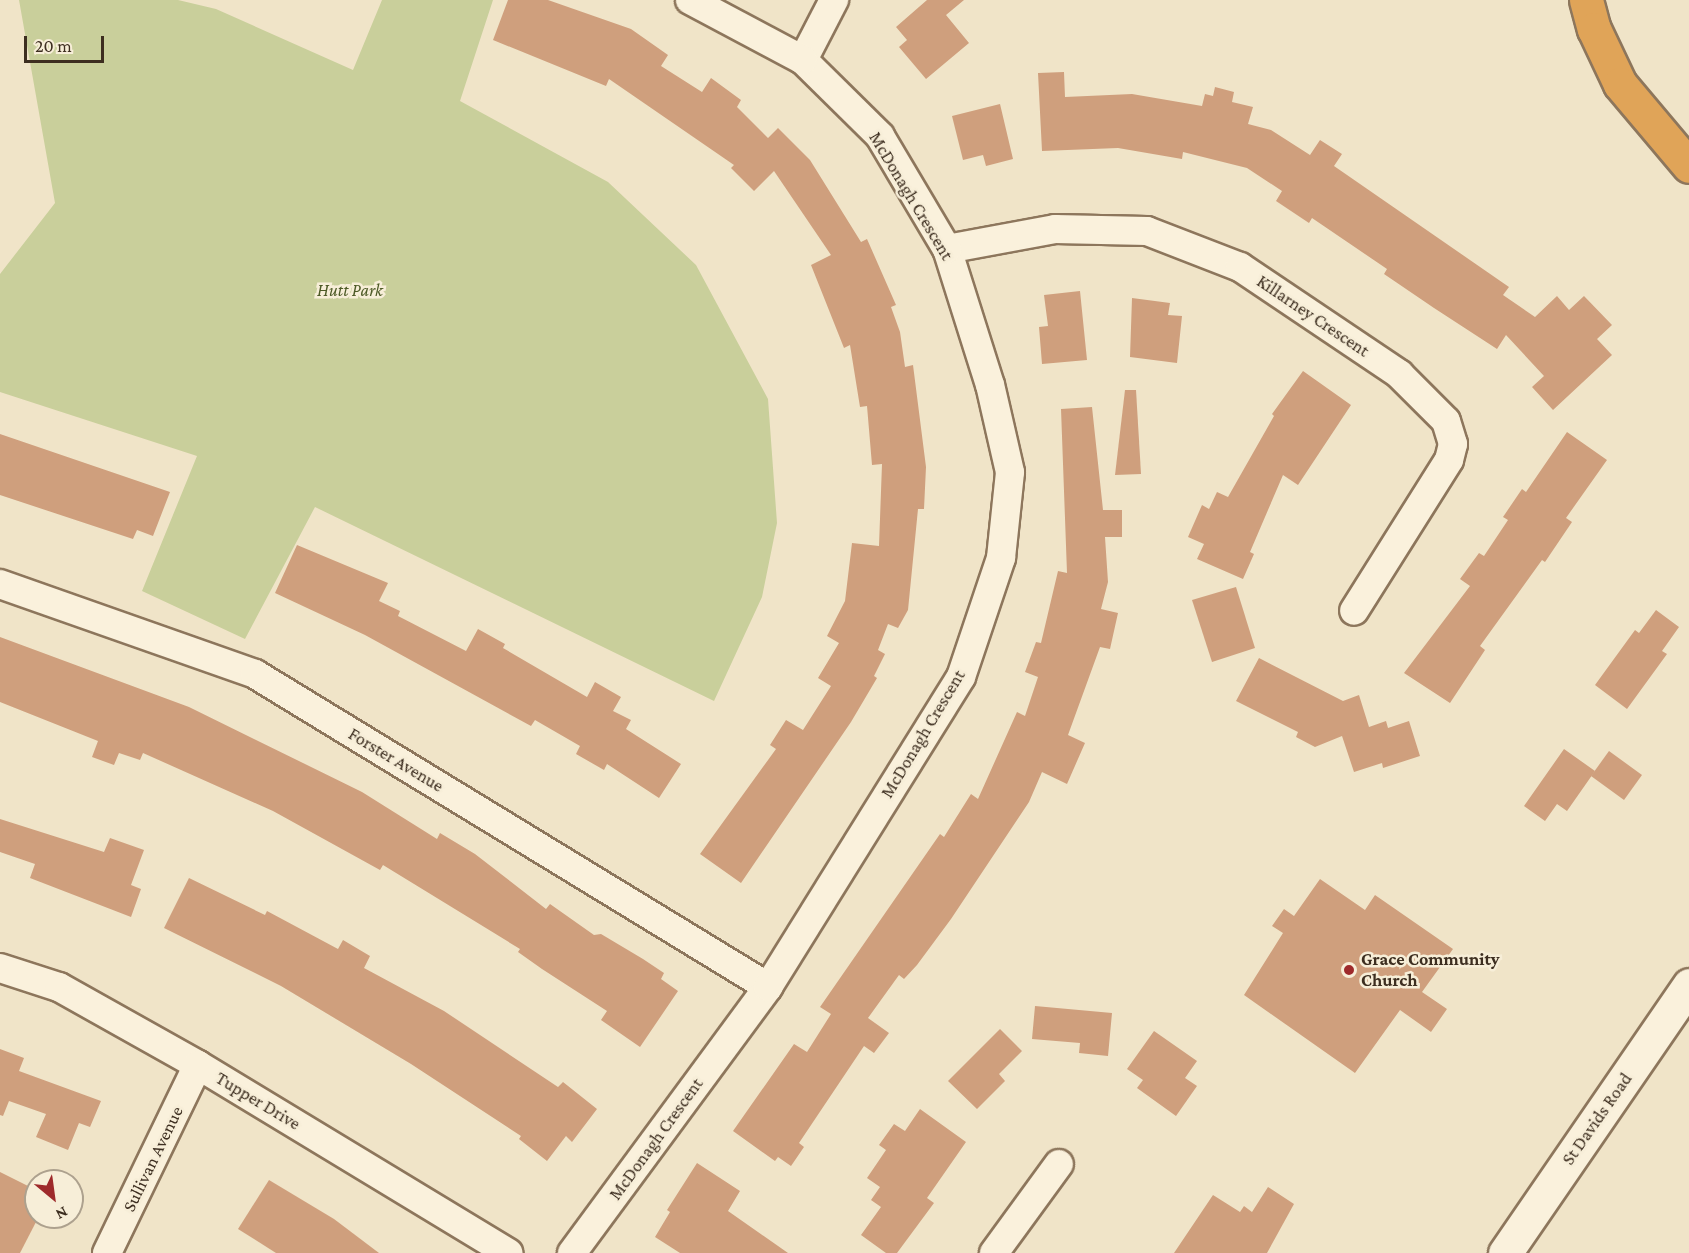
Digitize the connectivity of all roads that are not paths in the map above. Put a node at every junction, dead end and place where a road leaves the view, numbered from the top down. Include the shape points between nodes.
1 (690, 0) edge
2 (834, 0) edge
3 (1586, 0) edge
4 (803, 60) junction
5 (1689, 166) edge
6 (947, 249) junction
7 (0, 584) edge
8 (1354, 611) dead end
9 (0, 968) edge
10 (1689, 985) edge
11 (768, 987) junction
12 (198, 1065) junction
13 (1059, 1164) dead end
14 (107, 1253) edge
15 (508, 1253) edge
16 (572, 1253) edge
17 (994, 1253) edge
18 (1505, 1253) edge

1 - 4 street, McDonagh Crescent
2 - 4 street
3 - 5 highway via 1620,84
4 - 6 street, McDonagh Crescent via 880,136
6 - 8 street, Killarney Crescent via 1055,229 1147,231 1240,267 1399,374 1446,421 1453,444 1449,460
6 - 11 street, McDonagh Crescent via 1004,436 1010,472 1000,558 961,677
7 - 11 street, Forster Avenue via 255,674
9 - 12 street, Tupper Drive via 59,987
10 - 18 main road, St Davids Road
11 - 16 street, McDonagh Crescent
12 - 14 street, Sullivan Avenue
12 - 15 street, Tupper Drive
13 - 17 street

